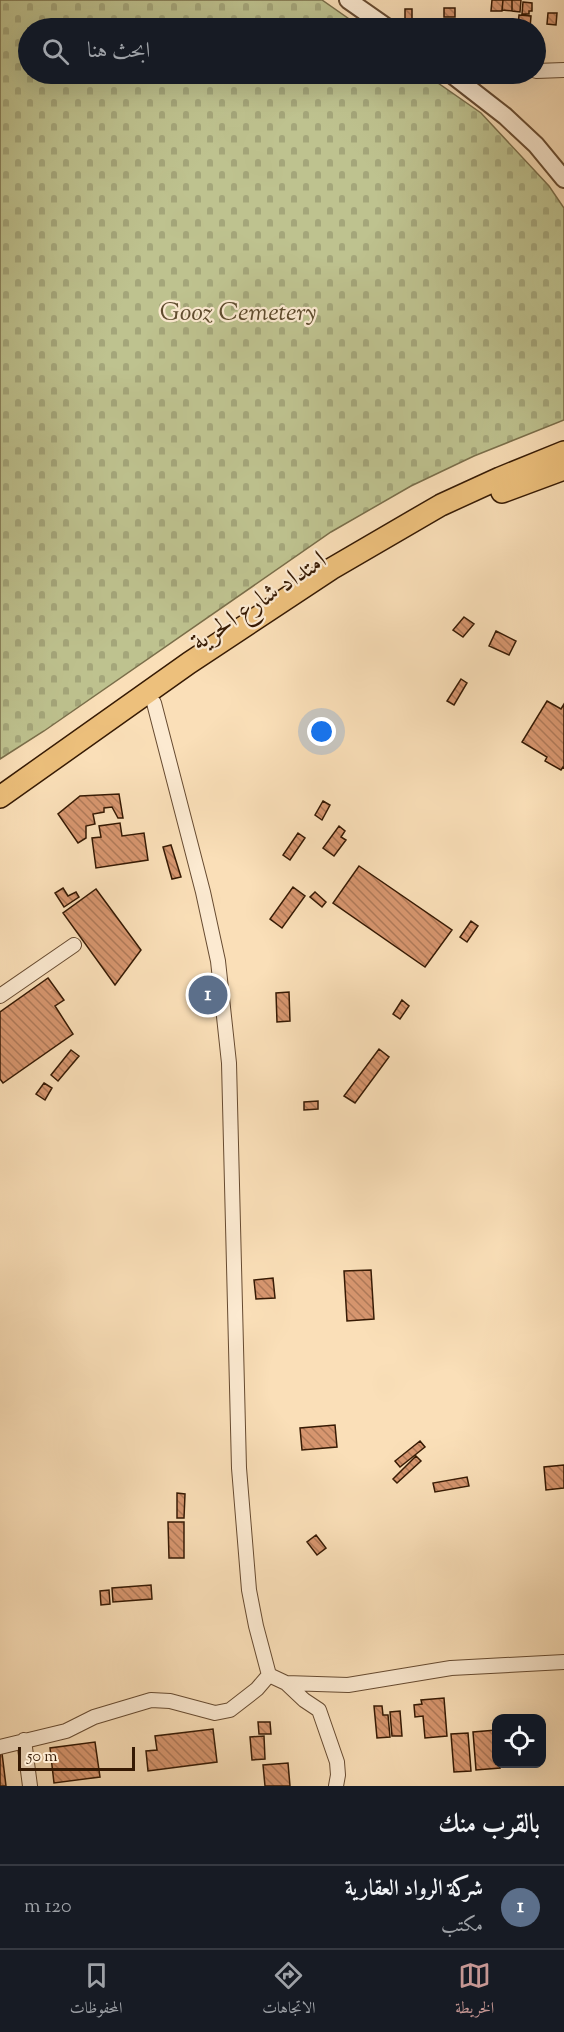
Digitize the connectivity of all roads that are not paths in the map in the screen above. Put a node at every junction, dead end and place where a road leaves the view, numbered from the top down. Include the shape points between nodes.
1 (348, 0) edge
2 (374, 18) edge
3 (564, 70) edge
4 (546, 71) edge
5 (464, 84) edge
6 (564, 179) edge
7 (564, 452) edge
8 (564, 470) edge
9 (154, 703) junction
10 (0, 797) edge
11 (0, 809) edge
12 (74, 945) dead end
13 (0, 996) edge
14 (564, 1662) edge
15 (269, 1675) junction
16 (286, 1683) junction
17 (24, 1740) junction
18 (0, 1747) edge
19 (30, 1786) edge
20 (336, 1786) edge

1 - 2 street
3 - 4 street
5 - 6 street via 536,145
7 - 10 main road via 441,505 331,569 189,663
8 - 9 main road, امتداد شارع الحرية via 475,503 399,542 339,577
9 - 11 main road, امتداد شارع الحرية
9 - 15 street via 218,961 229,1063 239,1468 249,1590
12 - 13 street
14 - 16 street via 451,1668 348,1685
15 - 16 street
15 - 17 street via 230,1710 215,1713 151,1700 94,1717 66,1731
16 - 20 street via 319,1710 337,1762
17 - 18 street
17 - 19 street

